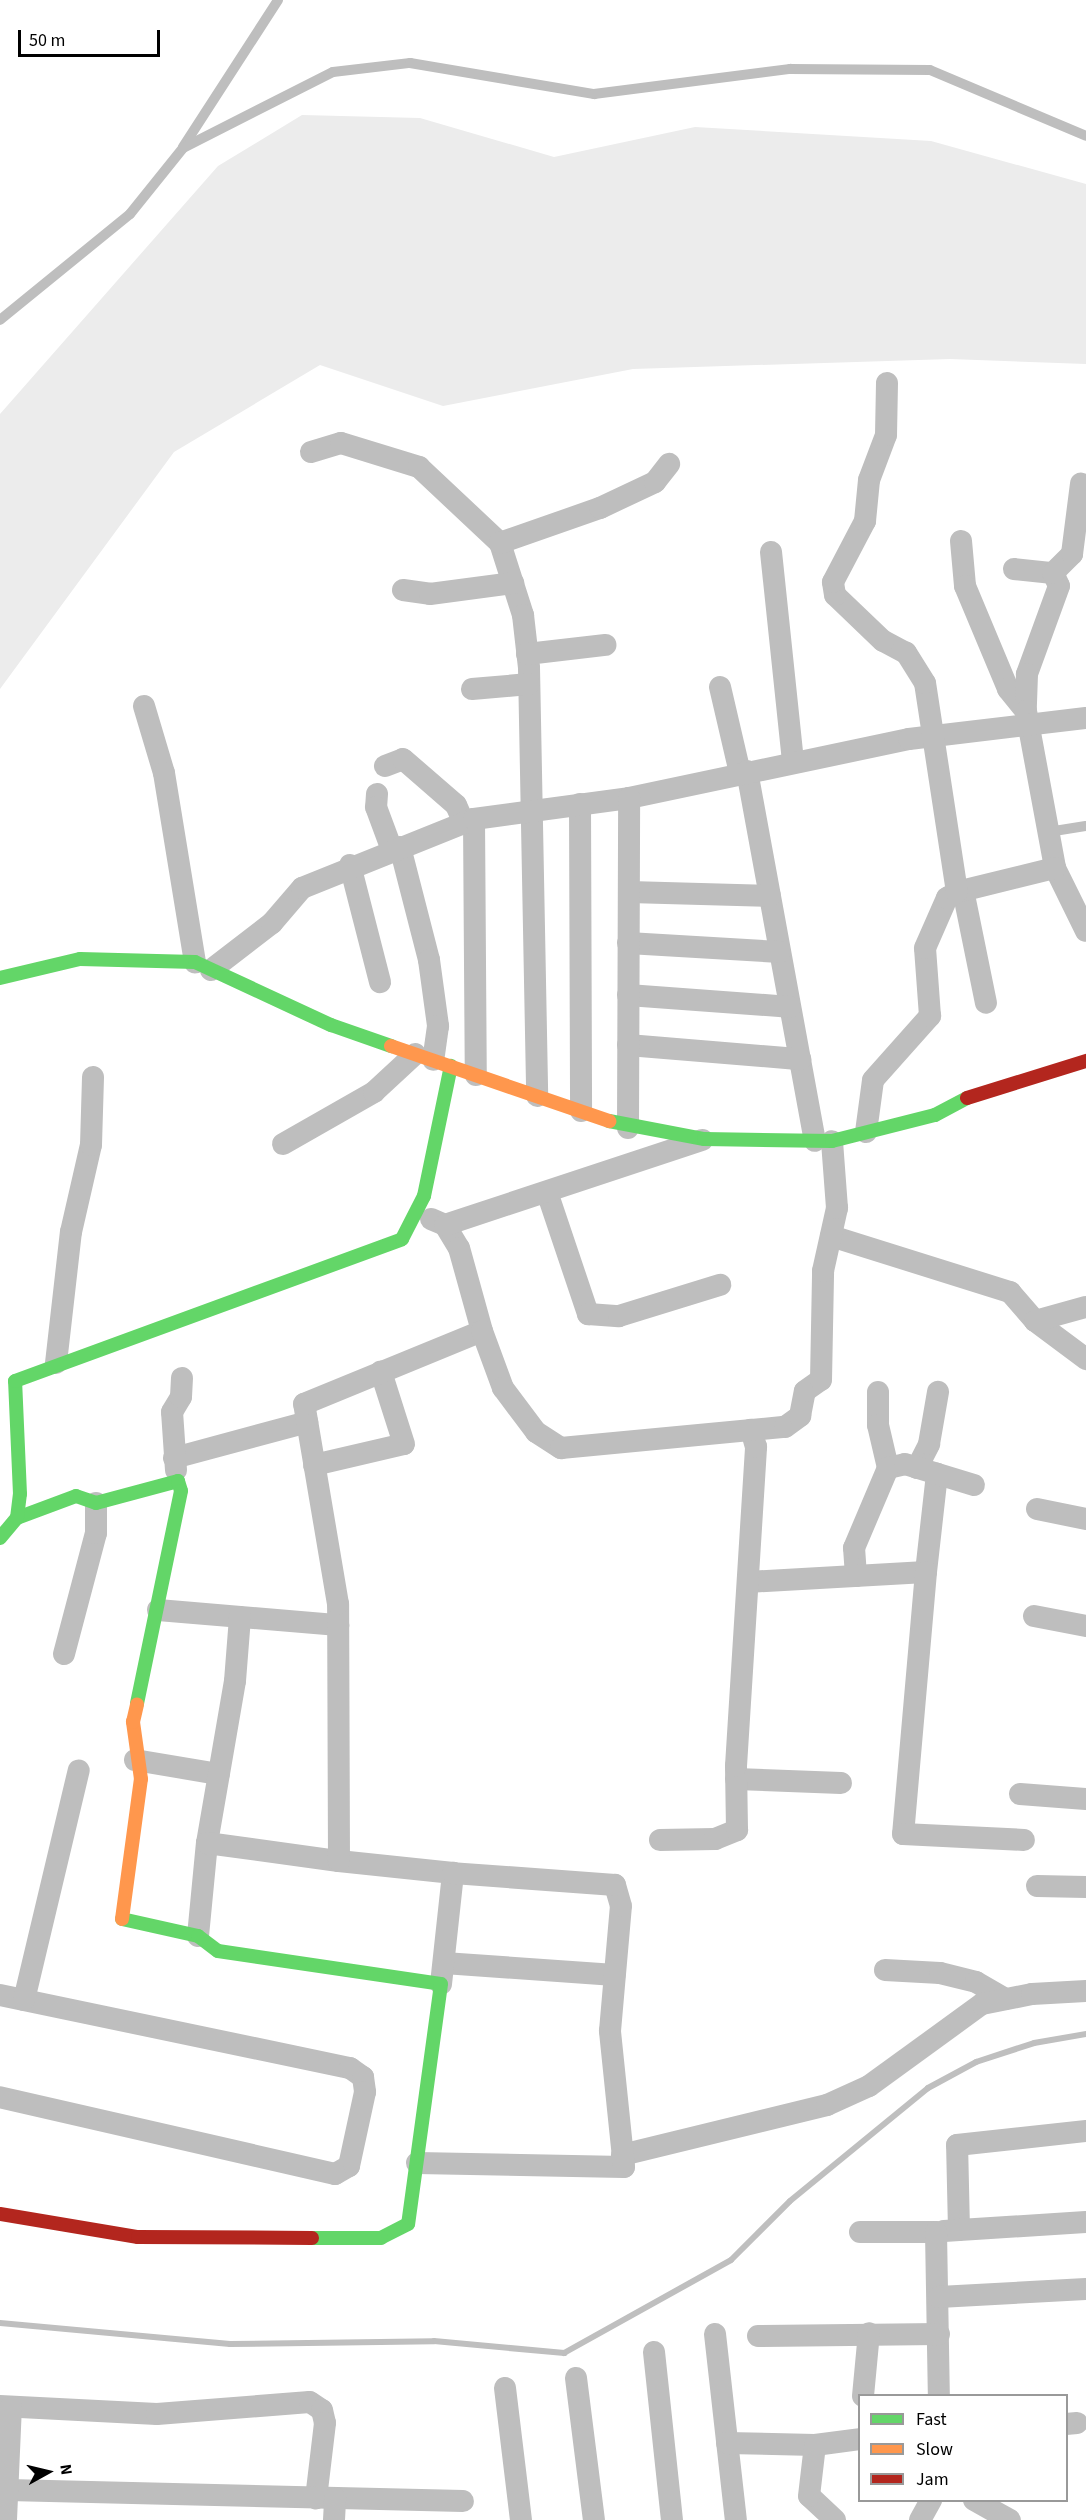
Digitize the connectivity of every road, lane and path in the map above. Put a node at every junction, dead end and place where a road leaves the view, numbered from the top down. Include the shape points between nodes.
1 (278, 0) edge
2 (1086, 136) edge
3 (183, 148) junction
4 (0, 320) edge
5 (887, 383) dead end
6 (311, 452) dead end
7 (669, 464) dead end
8 (1081, 484) dead end
9 (960, 541) dead end
10 (500, 543) junction
11 (771, 552) dead end
12 (1079, 557) edge
13 (1014, 569) dead end
14 (1053, 573) junction
15 (513, 583) junction
16 (403, 590) dead end
17 (605, 645) dead end
18 (527, 654) junction
19 (529, 684) junction
20 (720, 687) dead end
21 (472, 689) dead end
22 (144, 706) dead end
23 (1028, 717) junction
24 (1086, 718) edge
25 (934, 736) junction
26 (794, 762) junction
27 (384, 766) dead end
28 (743, 772) junction
29 (377, 794) dead end
30 (628, 798) junction
31 (580, 804) junction
32 (532, 812) junction
33 (469, 821) junction
34 (1086, 826) edge
35 (1048, 832) junction
36 (396, 848) junction
37 (350, 865) junction
38 (1069, 880) edge
39 (960, 891) junction
40 (629, 892) junction
41 (770, 896) junction
42 (1086, 931) edge
43 (628, 943) junction
44 (780, 952) junction
45 (203, 966) junction
46 (0, 978) edge
47 (380, 982) dead end
48 (628, 994) junction
49 (986, 1003) dead end
50 (790, 1007) junction
51 (628, 1045) junction
52 (800, 1059) junction
53 (433, 1060) junction
54 (1086, 1061) edge
55 (476, 1075) junction
56 (93, 1077) dead end
57 (537, 1096) junction
58 (581, 1111) junction
59 (628, 1128) junction
60 (866, 1132) junction
61 (704, 1139) junction
62 (824, 1141) junction
63 (284, 1144) dead end
64 (547, 1192) junction
65 (415, 1213) junction
66 (445, 1225) junction
67 (831, 1236) junction
68 (720, 1285) dead end
69 (1086, 1307) edge
70 (1035, 1320) junction
71 (482, 1331) junction
72 (1086, 1359) edge
73 (56, 1363) junction
74 (381, 1372) junction
75 (182, 1378) dead end
76 (8, 1381) edge
77 (878, 1392) dead end
78 (938, 1392) dead end
79 (307, 1422) junction
80 (751, 1430) junction
81 (174, 1458) junction
82 (314, 1465) junction
83 (888, 1468) junction
84 (927, 1471) junction
85 (178, 1481) junction
86 (974, 1485) dead end
87 (96, 1503) junction
88 (1037, 1509) dead end
89 (17, 1518) junction
90 (1086, 1519) edge
91 (0, 1538) edge
92 (926, 1572) junction
93 (856, 1576) junction
94 (748, 1582) junction
95 (158, 1610) junction
96 (240, 1617) junction
97 (1034, 1617) dead end
98 (338, 1625) junction
99 (1086, 1626) edge
100 (64, 1654) dead end
101 (135, 1760) junction
102 (79, 1770) dead end
103 (219, 1774) junction
104 (736, 1779) junction
105 (841, 1783) dead end
106 (1020, 1794) dead end
107 (1086, 1798) edge
108 (660, 1840) dead end
109 (1024, 1840) dead end
110 (207, 1844) junction
111 (339, 1861) junction
112 (453, 1874) junction
113 (1037, 1886) dead end
114 (1086, 1887) edge
115 (198, 1936) junction
116 (885, 1970) dead end
117 (442, 1973) junction
118 (615, 1975) junction
119 (1086, 1991) edge
120 (0, 1995) edge
121 (1005, 1999) junction
122 (24, 2000) junction
123 (0, 2097) edge
124 (1086, 2131) edge
125 (622, 2155) junction
126 (417, 2163) junction
127 (0, 2214) edge
128 (1086, 2222) edge
129 (959, 2230) junction
130 (860, 2232) dead end
131 (936, 2232) junction
132 (1086, 2289) edge
133 (939, 2297) junction
134 (869, 2333) junction
135 (715, 2334) dead end
136 (939, 2334) junction
137 (758, 2336) dead end
138 (654, 2352) dead end
139 (576, 2378) dead end
140 (506, 2388) dead end
141 (863, 2394) edge
142 (939, 2394) edge
143 (6, 2406) edge
144 (858, 2439) edge
145 (728, 2443) junction
146 (815, 2445) junction
147 (8, 2490) junction
148 (462, 2502) dead end
149 (930, 2502) edge
150 (978, 2502) edge
151 (328, 2505) edge
152 (6, 2520) edge
153 (520, 2520) edge
154 (594, 2520) edge
155 (672, 2520) edge
156 (736, 2520) edge
157 (835, 2520) edge
158 (920, 2520) edge
159 (1010, 2520) edge

1 - 3 lane
2 - 3 lane via 930,70 790,69 594,94 410,63 333,72
3 - 4 lane via 130,213
5 - 25 street via 886,435 869,480 865,521 833,582 835,595 883,640 906,653 925,683
6 - 10 street via 341,443 418,467
7 - 10 street via 655,482 600,508
8 - 12 street
9 - 23 street via 965,586 1008,689
10 - 15 street
11 - 26 street
12 - 14 street
13 - 14 street
14 - 23 street via 1059,586 1027,674
15 - 16 street via 430,594
15 - 18 street
17 - 18 street
18 - 19 street
19 - 21 street
19 - 32 street
20 - 28 street
22 - 45 street via 164,773
23 - 24 street
23 - 25 street
23 - 35 street
25 - 26 street
25 - 39 street
26 - 28 street
27 - 33 street via 403,759
28 - 30 street
28 - 41 street
29 - 36 street via 376,807
30 - 31 street
30 - 40 street
31 - 32 street
31 - 58 street
32 - 33 street
32 - 57 street
33 - 36 street
33 - 55 street
34 - 35 lane
35 - 38 street
36 - 37 street
36 - 53 street via 429,960 438,1026
37 - 45 street via 302,888 272,923
37 - 47 street
38 - 39 street
38 - 42 street
39 - 49 street
39 - 60 street via 947,898 924,948 930,1016 873,1080
40 - 41 street
40 - 43 street
41 - 44 street
43 - 44 street
43 - 48 street
44 - 50 street
45 - 46 street via 80,959
45 - 53 street via 331,1025
48 - 50 street
48 - 51 street
50 - 52 street
51 - 52 street
51 - 59 street
52 - 62 street
53 - 55 street
53 - 63 street
53 - 65 street via 424,1196
54 - 60 street via 969,1097 935,1115
55 - 57 street
56 - 73 street via 91,1145 71,1232
57 - 58 street
58 - 59 street
59 - 61 street
60 - 62 street
61 - 62 street
61 - 64 street
62 - 67 street via 837,1208
64 - 66 street
64 - 68 street via 588,1314 619,1316
65 - 66 street
65 - 73 street via 402,1239 316,1275 139,1340
66 - 71 street via 459,1248
67 - 70 street via 1010,1292
67 - 80 street via 823,1271 821,1380 805,1391 800,1416 785,1427
69 - 70 street
70 - 72 street
71 - 74 street
71 - 80 street via 503,1388 536,1432 561,1448
73 - 76 street
74 - 79 street via 304,1404
74 - 82 street via 404,1444
75 - 81 street via 181,1397 172,1412
76 - 89 street
77 - 83 street via 878,1425
78 - 84 street
79 - 81 street
79 - 82 street
80 - 94 street via 756,1446
81 - 85 street
82 - 98 street
83 - 84 street
83 - 93 street via 854,1548
84 - 86 street
84 - 92 street
85 - 87 street
85 - 95 street via 175,1530
87 - 89 street via 76,1496
87 - 100 street via 96,1533
88 - 90 street
89 - 91 street
92 - 93 street
92 - 109 street via 903,1834
93 - 94 street
94 - 104 street
95 - 96 street
95 - 101 street via 133,1722
96 - 98 street
96 - 103 street
97 - 99 street
98 - 111 street
101 - 103 street
101 - 115 street via 141,1779 122,1920
102 - 122 street
103 - 110 street
104 - 105 street
104 - 108 street via 737,1830 730,1836
106 - 107 street
110 - 111 street
110 - 115 street
111 - 112 street
112 - 117 street
112 - 118 street via 615,1885 621,1906
113 - 114 street
115 - 117 street via 219,1951
116 - 121 street via 949,1975 976,1982
117 - 118 street
117 - 126 street
118 - 125 street via 610,2031
119 - 121 street
120 - 122 street
121 - 125 street via 982,2004 869,2086 827,2105
122 - 123 street via 350,2068 363,2077 365,2092 357,2134 349,2166 320,2174
124 - 129 street via 957,2145
125 - 126 street via 624,2167
126 - 127 street via 408,2224 381,2238 138,2237
128 - 129 street
129 - 131 street
130 - 131 street
131 - 133 street
132 - 133 street
133 - 136 street
134 - 136 street
134 - 137 street
134 - 141 street
135 - 145 street
136 - 142 street
138 - 155 street
139 - 154 street
140 - 153 street
143 - 147 street
143 - 151 street via 157,2414 310,2402 322,2410 325,2423
144 - 146 street
145 - 146 street
145 - 156 street
146 - 157 street via 809,2496
147 - 151 street
147 - 152 street
148 - 151 street
149 - 158 street
150 - 159 street

